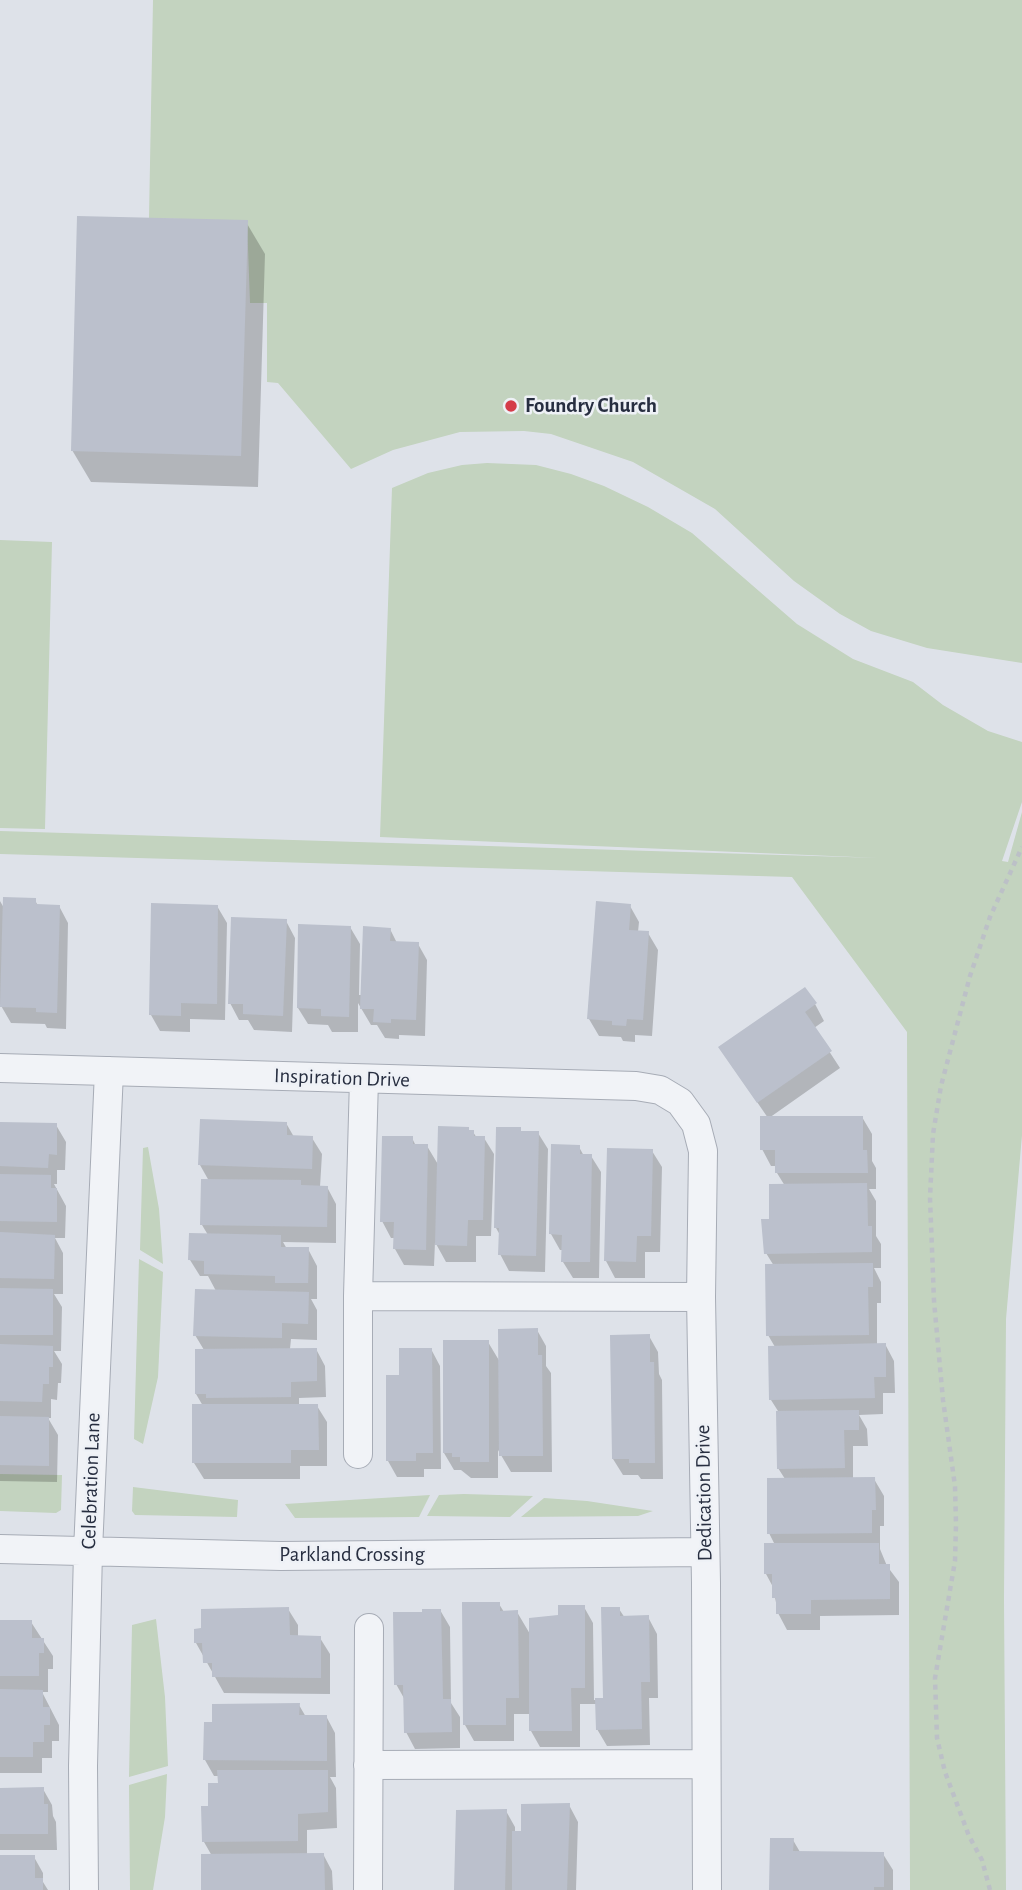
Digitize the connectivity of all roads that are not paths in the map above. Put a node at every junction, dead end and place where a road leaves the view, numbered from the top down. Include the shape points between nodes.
1 (0, 1068) edge
2 (109, 1072) junction
3 (364, 1079) junction
4 (680, 1102) joint
5 (358, 1297) junction
6 (701, 1297) junction
7 (358, 1454) dead end
8 (0, 1549) edge
9 (88, 1551) junction
10 (704, 1552) junction
11 (369, 1629) dead end
12 (705, 1764) junction
13 (368, 1765) junction
14 (84, 1890) edge
15 (368, 1890) edge
16 (707, 1890) edge

1 - 2 street, Inspiration Drive
2 - 3 street, Inspiration Drive
2 - 9 street, Celebration Lane
3 - 4 street, Inspiration Drive via 636,1086 660,1090
3 - 5 street
4 - 6 street, Dedication Drive via 696,1124 703,1151
5 - 6 street
5 - 7 street
6 - 10 street, Dedication Drive
8 - 9 street, Parkland Crossing
9 - 10 street, Parkland Crossing via 281,1556
9 - 14 street, Celebration Lane
10 - 12 street, Dedication Drive
11 - 13 street
12 - 13 street
12 - 16 street, Dedication Drive
13 - 15 street

